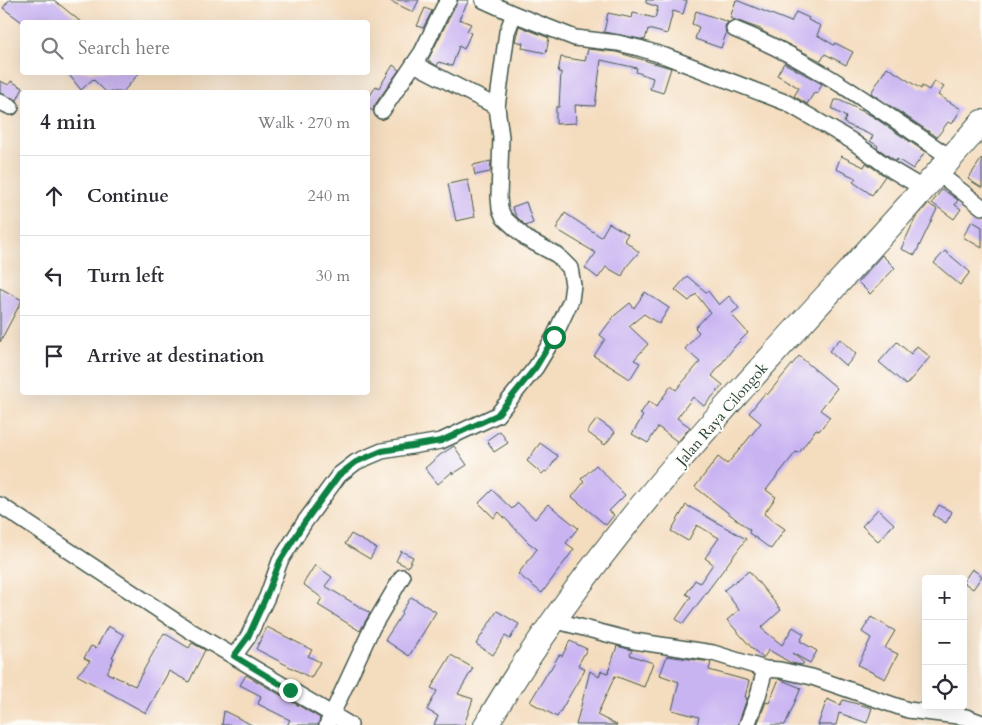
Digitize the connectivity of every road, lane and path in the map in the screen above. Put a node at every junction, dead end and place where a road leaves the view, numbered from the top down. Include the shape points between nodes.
1 (449, 0) edge
2 (483, 0) edge
3 (514, 14) junction
4 (734, 29) dead end
5 (414, 64) junction
6 (497, 107) junction
7 (382, 110) dead end
8 (982, 122) edge
9 (938, 173) junction
10 (982, 207) edge
11 (0, 505) edge
12 (402, 577) dead end
13 (553, 620) junction
14 (234, 656) junction
15 (764, 669) junction
16 (330, 720) edge
17 (982, 723) edge
18 (350, 725) edge
19 (486, 725) edge
20 (747, 725) edge

1 - 5 street
2 - 3 street
3 - 6 street via 507,32
3 - 9 street via 575,38 618,43 665,56 787,103 852,141 892,170
4 - 9 street via 784,50 880,110
5 - 6 street
5 - 7 street
6 - 14 street via 501,137 499,197 504,218 527,239 557,255 570,268 571,300 554,337 536,367 497,415 441,441 382,451 356,462 339,475 280,561 248,637
8 - 9 highway, Jalan Raya Cilongok
9 - 10 street
9 - 13 highway, Jalan Raya Cilongok via 725,409 590,568
11 - 14 street
12 - 16 street via 372,628
13 - 15 street via 634,641 713,653
13 - 19 highway, Jalan Raya Cilongok
14 - 16 street
15 - 17 street via 812,677 908,710 966,717
15 - 20 street
16 - 18 street

